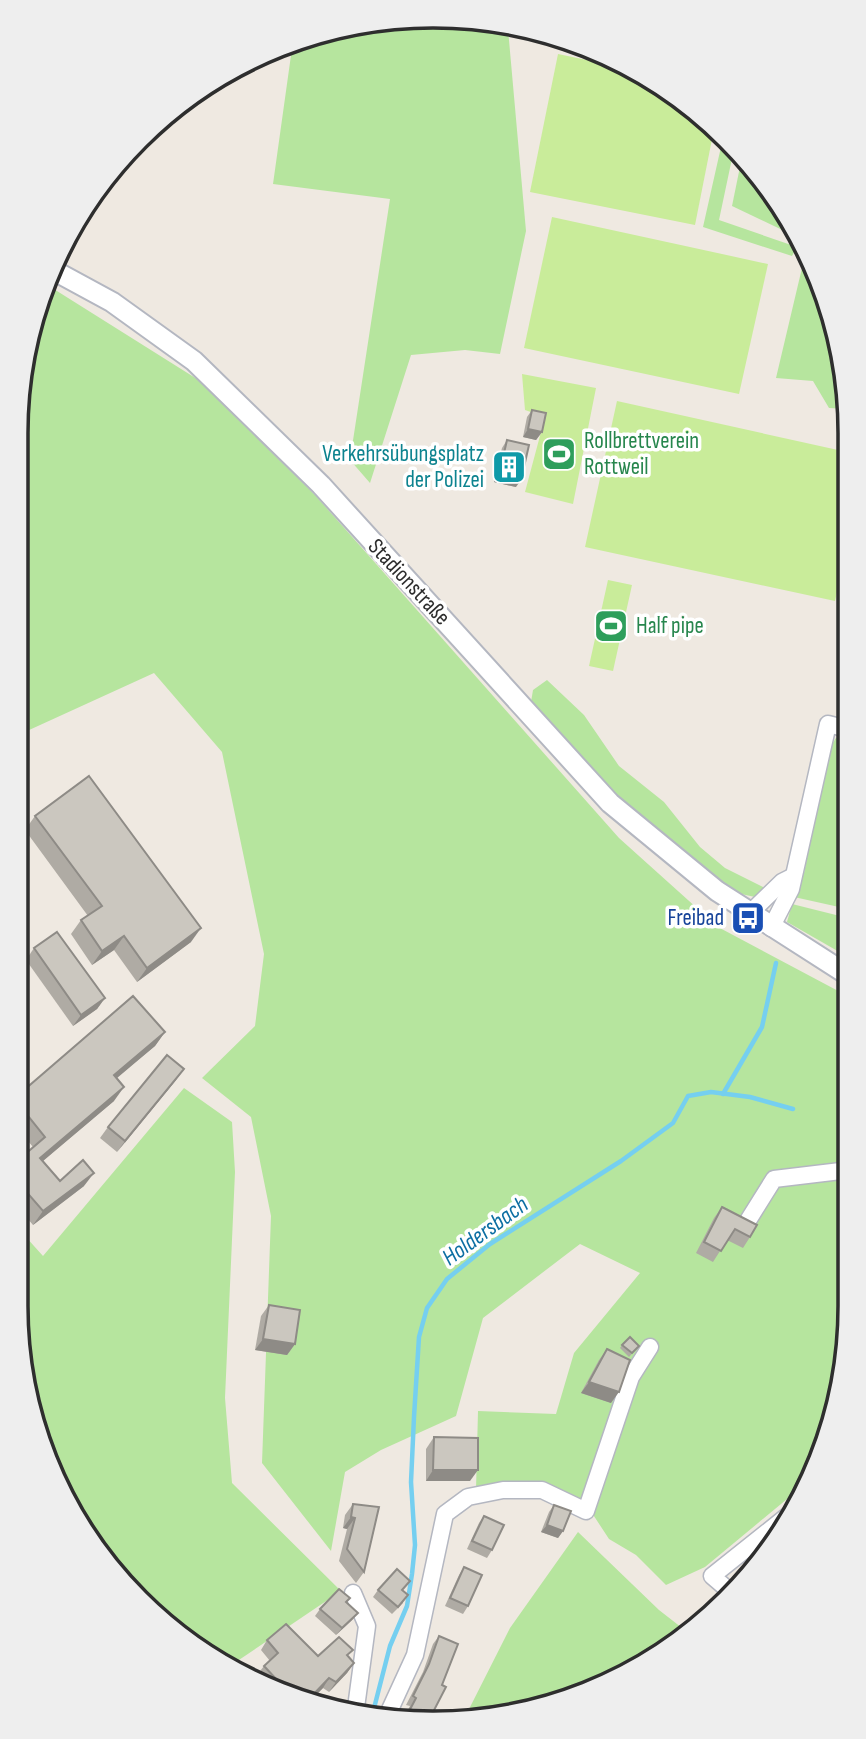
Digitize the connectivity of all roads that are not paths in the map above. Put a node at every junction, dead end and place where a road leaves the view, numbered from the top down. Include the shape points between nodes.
1 (61, 274) edge
2 (838, 726) edge
3 (792, 877) junction
4 (749, 914) junction
5 (771, 928) junction
6 (838, 969) edge
7 (838, 1171) edge
8 (749, 1219) edge
9 (650, 1347) dead end
10 (771, 1529) edge
11 (724, 1586) edge
12 (353, 1593) dead end
13 (357, 1703) edge
14 (390, 1709) edge

1 - 4 street, Stadionstraße via 112,302 194,360 321,485 610,803
2 - 3 street via 828,724
3 - 4 street
3 - 5 street via 791,889
4 - 5 street, Stadionstraße
5 - 6 street, Stadionstraße
7 - 8 street via 774,1180
9 - 14 street via 631,1377 586,1511 542,1490 503,1490 468,1497 445,1514 415,1655
10 - 11 street via 712,1576
12 - 13 street via 367,1626

